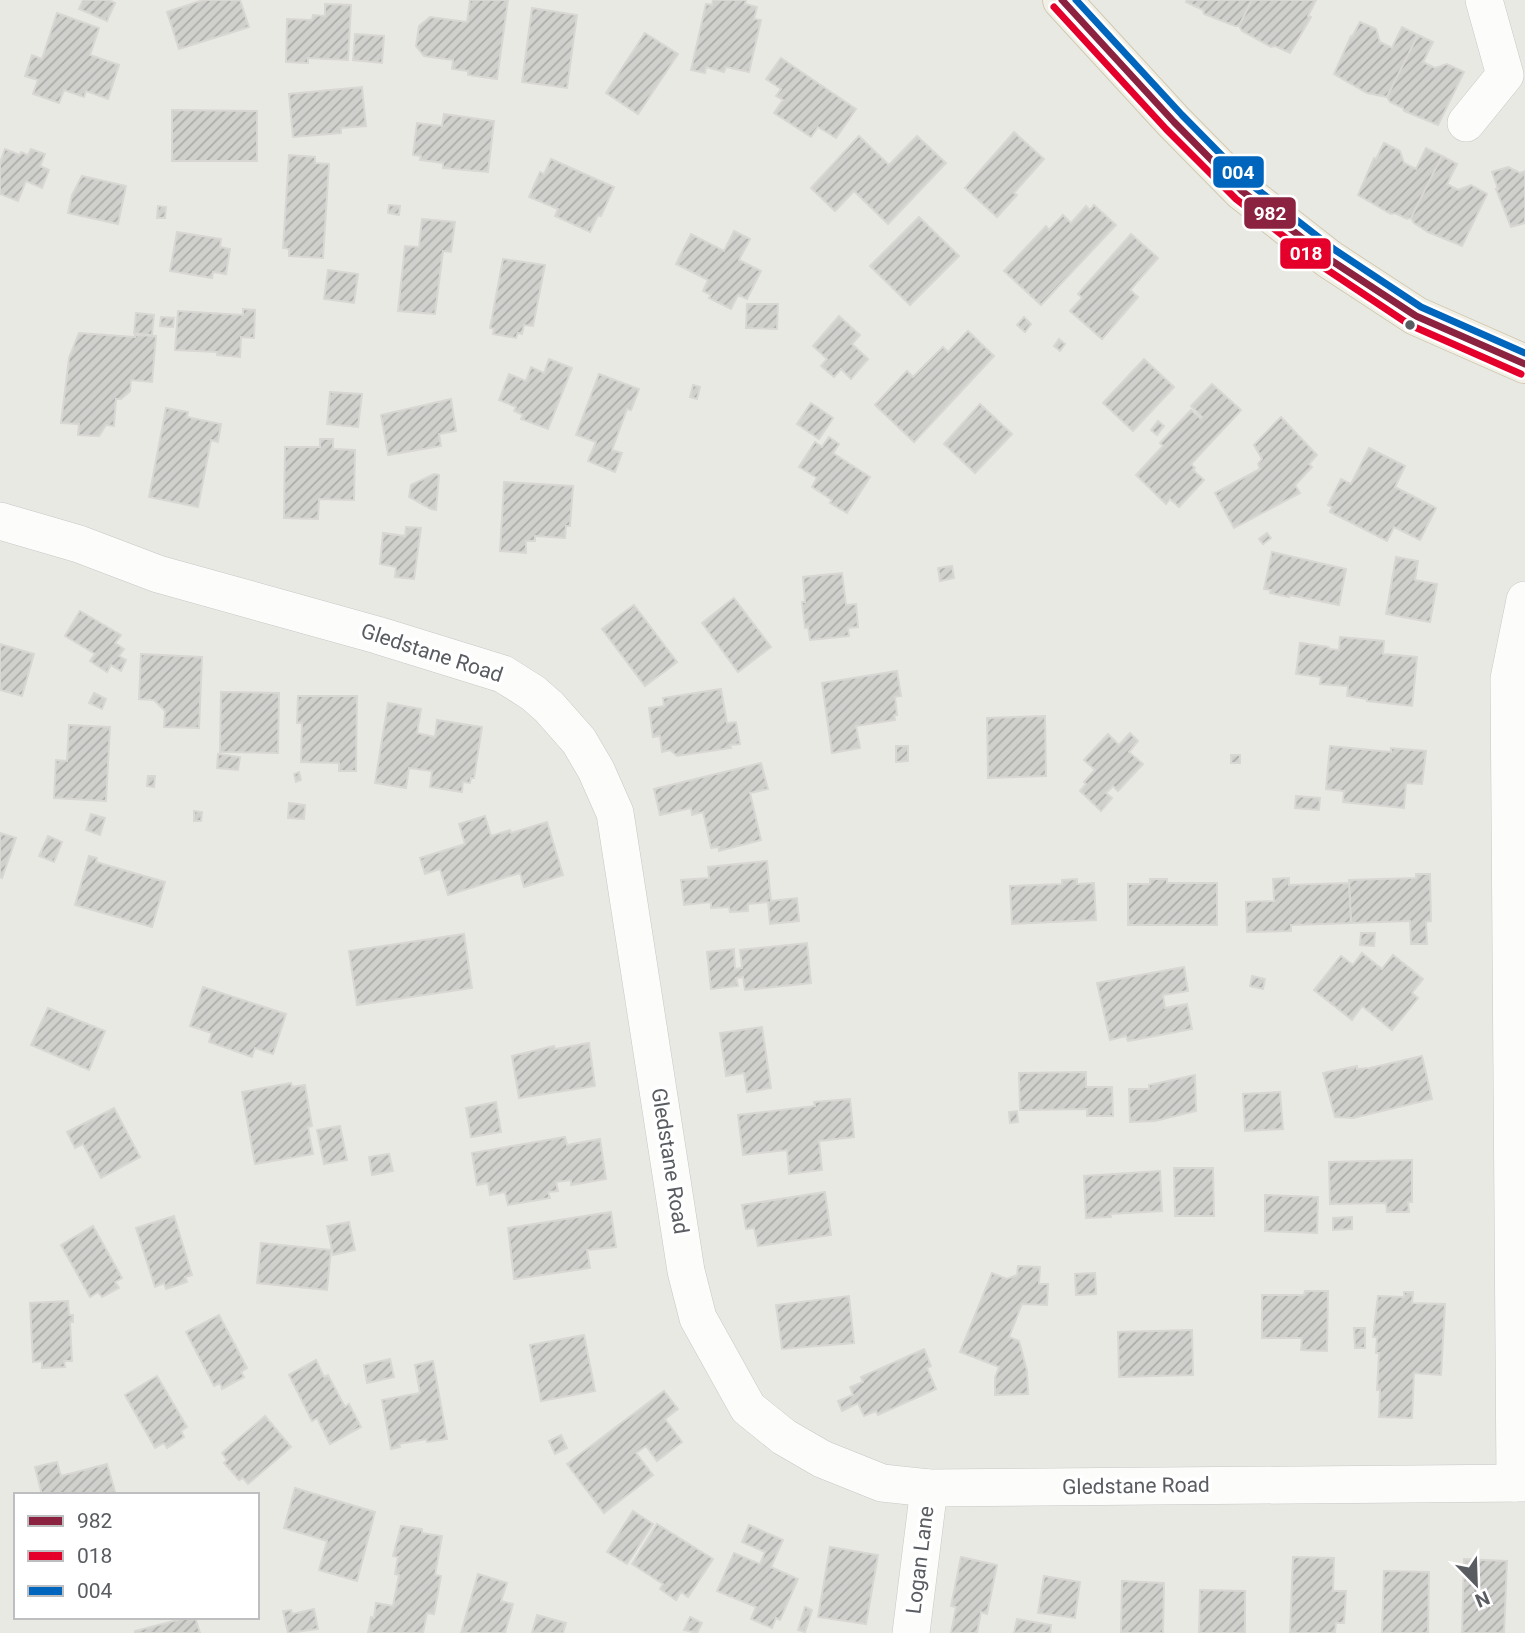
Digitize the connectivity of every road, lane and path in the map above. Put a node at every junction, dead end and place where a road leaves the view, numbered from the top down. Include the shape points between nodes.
1 (1062, 0) edge
2 (1484, 0) edge
3 (1466, 123) dead end
4 (1525, 364) edge
5 (0, 521) edge
6 (1525, 600) edge
7 (1520, 1483) edge
8 (929, 1488) junction
9 (911, 1633) edge

1 - 4 main road via 1253,200 1329,259 1416,316
2 - 3 street via 1505,75
5 - 8 street, Gledstane Road via 158,574 503,674 549,707 579,741 615,813 686,1271 698,1318 748,1408 784,1437 822,1460 882,1483
6 - 7 street via 1509,679
7 - 8 street, Gledstane Road
8 - 9 street, Logan Lane

